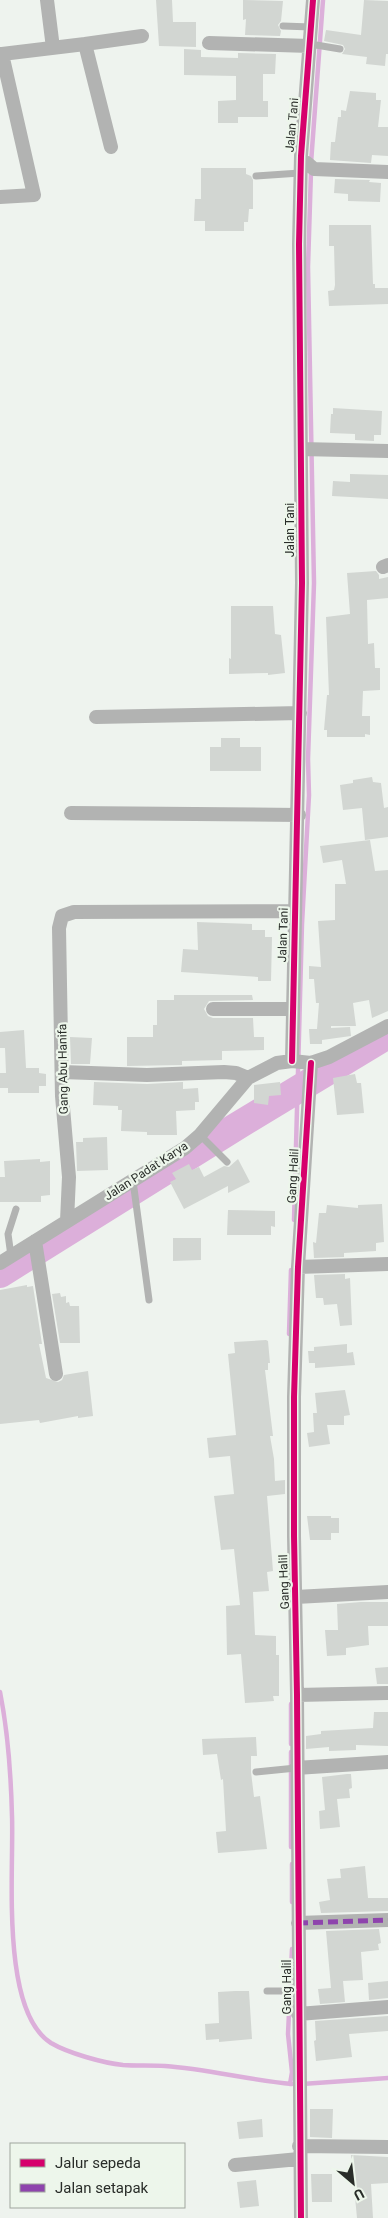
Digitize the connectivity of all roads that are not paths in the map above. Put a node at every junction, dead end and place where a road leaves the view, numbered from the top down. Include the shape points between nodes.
1 (47, 0) edge
2 (313, 0) edge
3 (283, 26) dead end
4 (311, 27) junction
5 (142, 36) dead end
6 (209, 43) dead end
7 (86, 44) junction
8 (315, 45) junction
9 (53, 48) junction
10 (340, 49) dead end
11 (1, 54) edge
12 (111, 147) dead end
13 (305, 167) junction
14 (388, 172) edge
15 (256, 176) dead end
16 (0, 197) edge
17 (304, 449) junction
18 (388, 451) edge
19 (300, 713) junction
20 (96, 718) dead end
21 (71, 813) dead end
22 (298, 815) junction
23 (295, 911) junction
24 (292, 1008) junction
25 (213, 1010) dead end
26 (388, 1026) edge
27 (303, 1063) junction
28 (62, 1072) junction
29 (248, 1078) junction
30 (203, 1138) junction
31 (227, 1162) dead end
32 (134, 1183) junction
33 (16, 1209) dead end
34 (67, 1221) junction
35 (35, 1240) junction
36 (5, 1259) edge
37 (388, 1264) edge
38 (298, 1267) junction
39 (149, 1300) dead end
40 (56, 1374) dead end
41 (388, 1592) edge
42 (296, 1597) junction
43 (388, 1693) edge
44 (297, 1695) junction
45 (388, 1762) edge
46 (291, 1769) junction
47 (256, 1772) dead end
48 (388, 1920) edge
49 (298, 1923) junction
50 (267, 1991) dead end
51 (292, 1991) junction
52 (388, 2008) edge
53 (298, 2014) junction
54 (388, 2147) edge
55 (299, 2152) junction
56 (235, 2165) dead end
57 (301, 2218) edge

1 - 9 street
2 - 4 street, Jalan Tani
3 - 4 lane
4 - 8 street, Jalan Tani
5 - 7 street
6 - 8 street
7 - 9 street
7 - 12 street
8 - 10 lane
8 - 13 street, Jalan Tani
9 - 11 street
11 - 16 street via 34,195
13 - 14 street
13 - 15 lane
13 - 17 street, Jalan Tani via 298,244
17 - 18 street
17 - 19 street, Jalan Tani
19 - 20 street
19 - 22 street, Jalan Tani
21 - 22 street
22 - 23 street, Jalan Tani
23 - 24 street, Jalan Tani
23 - 28 street, Gang Abu Hanifa via 74,912 62,916 59,928
24 - 25 street
24 - 27 street, Jalan Tani
26 - 27 street, Jalan Padat Karya via 340,1053
27 - 29 street, Jalan Padat Karya via 264,1068
27 - 38 street, Gang Halil via 308,1095
28 - 29 street via 148,1075 224,1072
28 - 34 street, Gang Abu Hanifa via 69,1177
29 - 30 street, Jalan Padat Karya
30 - 31 lane
30 - 32 street, Jalan Padat Karya
32 - 34 street, Jalan Padat Karya
32 - 39 lane
33 - 36 lane
34 - 35 street, Jalan Padat Karya
35 - 36 street, Jalan Padat Karya
35 - 40 street
37 - 38 street
38 - 42 street, Gang Halil via 294,1407
41 - 42 street
42 - 44 street, Gang Halil
43 - 44 street
44 - 46 street, Gang Halil
45 - 46 street
46 - 47 lane
46 - 49 street, Gang Halil
48 - 49 street
49 - 51 street, Gang Halil
50 - 51 lane
51 - 53 street, Gang Halil
52 - 53 street
53 - 55 street, Gang Halil
54 - 55 street
55 - 56 street
55 - 57 street

